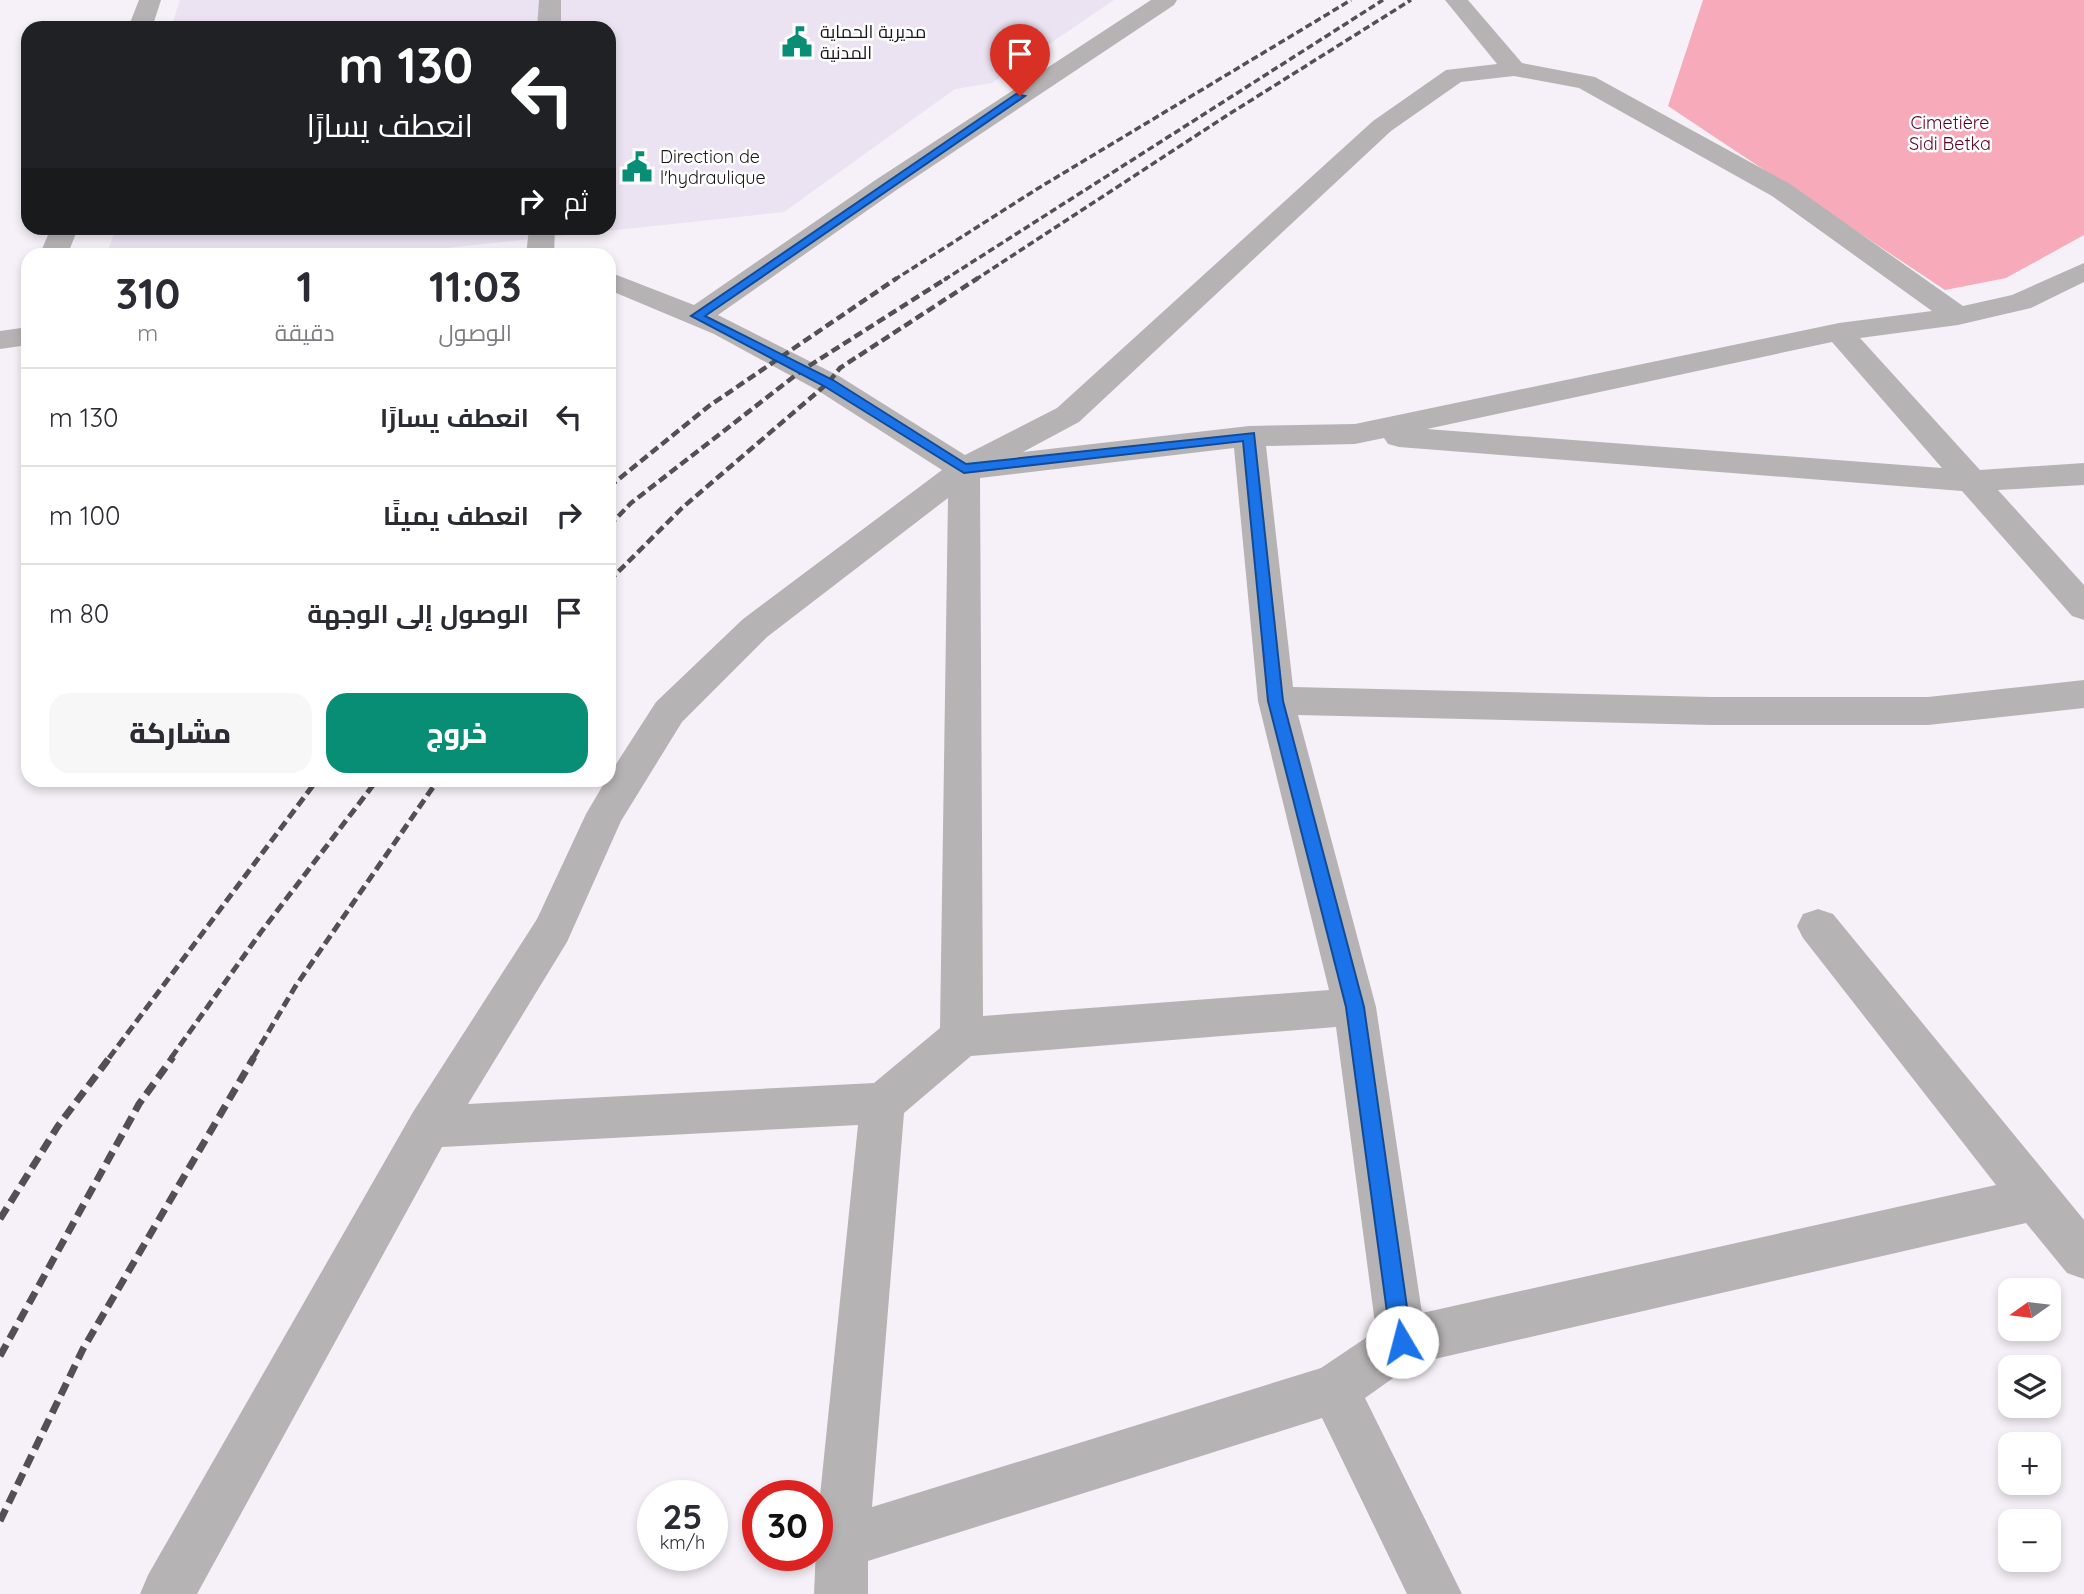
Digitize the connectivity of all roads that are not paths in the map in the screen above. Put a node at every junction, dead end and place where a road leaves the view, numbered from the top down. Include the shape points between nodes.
1 (150, 0) edge
2 (550, 0) edge
3 (1166, 0) edge
4 (1460, 4) edge
5 (142, 21) edge
6 (549, 21) edge
7 (1514, 69) junction
8 (2084, 271) edge
9 (616, 283) edge
10 (697, 316) junction
11 (1958, 316) junction
12 (1839, 332) junction
13 (1355, 433) junction
14 (1249, 436) junction
15 (964, 469) junction
16 (2084, 474) edge
17 (1973, 481) junction
18 (2084, 607) edge
19 (2084, 694) edge
20 (1276, 701) junction
21 (1818, 926) dead end
22 (1355, 1007) junction
23 (961, 1037) junction
24 (883, 1103) junction
25 (429, 1127) junction
26 (2035, 1199) junction
27 (2084, 1256) edge
28 (1402, 1342) junction
29 (1334, 1389) junction
30 (842, 1543) junction
31 (167, 1594) edge
32 (841, 1594) edge
33 (1435, 1594) edge

1 - 5 street
2 - 6 street
3 - 10 street
4 - 7 street
7 - 11 street via 1586,82 1781,190
7 - 15 street via 1455,75 1382,126 1068,415
8 - 11 street via 2021,302
9 - 10 street
10 - 15 street via 828,383
11 - 12 street
12 - 13 street
12 - 17 street
13 - 14 street
13 - 17 street
14 - 15 street
14 - 20 street
15 - 23 street
15 - 25 street via 755,628 668,712 605,814 551,930
16 - 17 street
17 - 18 street
19 - 20 street via 1928,711
20 - 22 street
21 - 26 street
22 - 23 street
22 - 28 street
23 - 24 street
24 - 25 street
24 - 30 street
25 - 31 street
26 - 27 street
26 - 28 street
28 - 29 street
29 - 30 street
29 - 33 street
30 - 32 street

